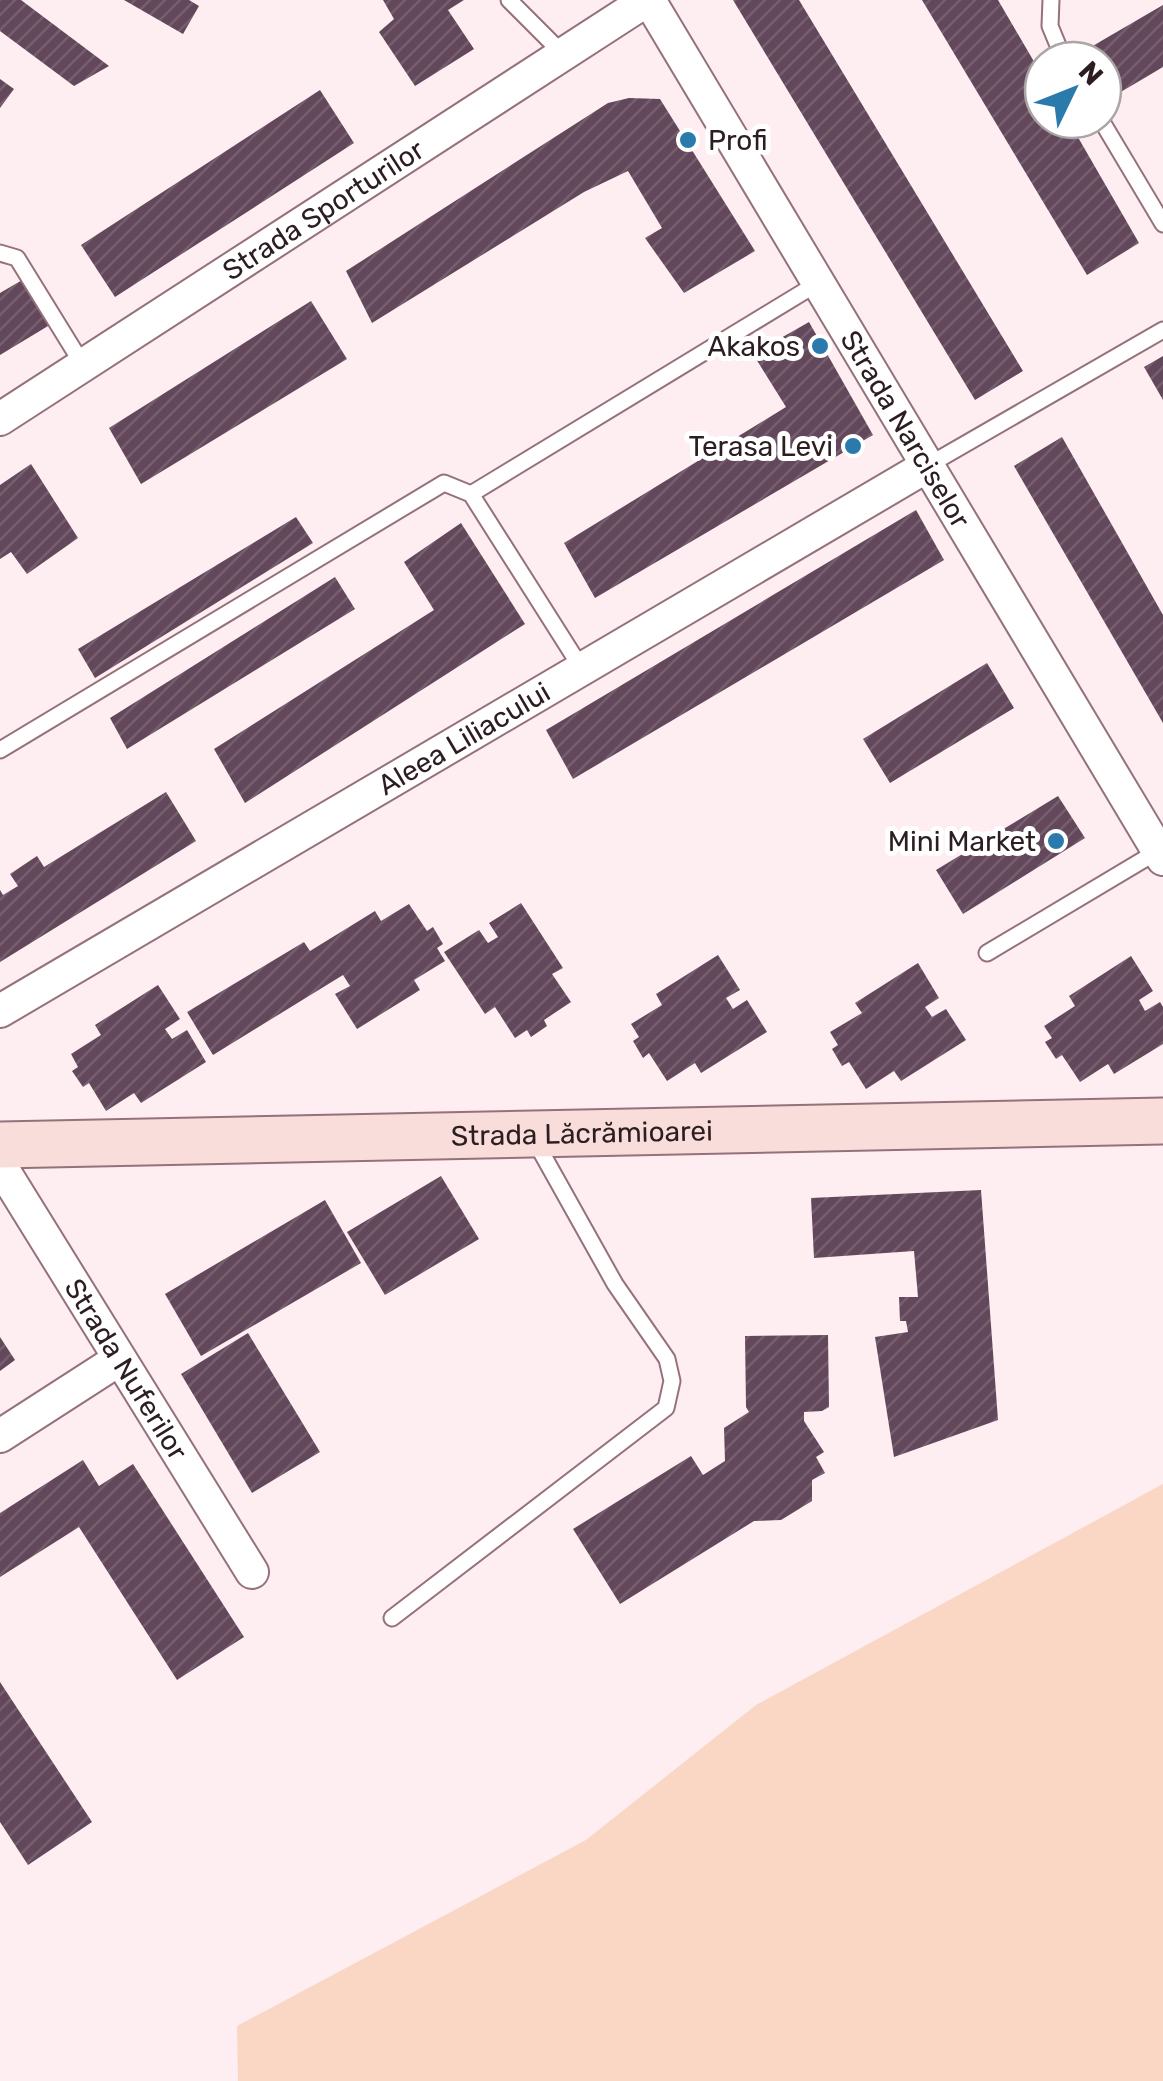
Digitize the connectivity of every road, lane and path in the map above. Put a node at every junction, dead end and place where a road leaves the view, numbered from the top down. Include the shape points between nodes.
1 (509, 0) edge
2 (648, 0) edge
3 (1051, 0) edge
4 (1056, 40) edge
5 (562, 54) junction
6 (1113, 140) edge
7 (1163, 224) edge
8 (0, 253) edge
9 (818, 282) junction
10 (1163, 330) edge
11 (83, 365) junction
12 (0, 418) edge
13 (928, 466) junction
14 (471, 494) junction
15 (582, 669) junction
16 (0, 750) edge
17 (1161, 855) edge
18 (987, 953) dead end
19 (0, 1011) edge
20 (1163, 1122) edge
21 (532, 1135) junction
22 (0, 1145) edge
23 (0, 1165) edge
24 (118, 1360) junction
25 (0, 1436) edge
26 (252, 1572) dead end
27 (392, 1618) dead end

1 - 5 lane
2 - 5 street, Strada Sporturilor
2 - 9 street, Strada Narciselor
3 - 4 lane
5 - 11 street, Strada Sporturilor
6 - 7 lane
8 - 11 lane via 18,258
9 - 13 street, Strada Narciselor
9 - 14 lane
10 - 13 lane
11 - 12 street, Strada Sporturilor
13 - 15 street, Aleea Liliacului
13 - 17 street, Strada Narciselor
14 - 15 lane
14 - 16 lane via 444,483
15 - 19 street, Aleea Liliacului
17 - 18 lane
20 - 21 main road, Strada Lăcrămioarei
21 - 22 main road, Strada Lăcrămioarei
21 - 27 lane via 667,1359 672,1381 666,1408
23 - 24 street, Strada Nuferilor
24 - 25 street
24 - 26 street, Strada Nuferilor

